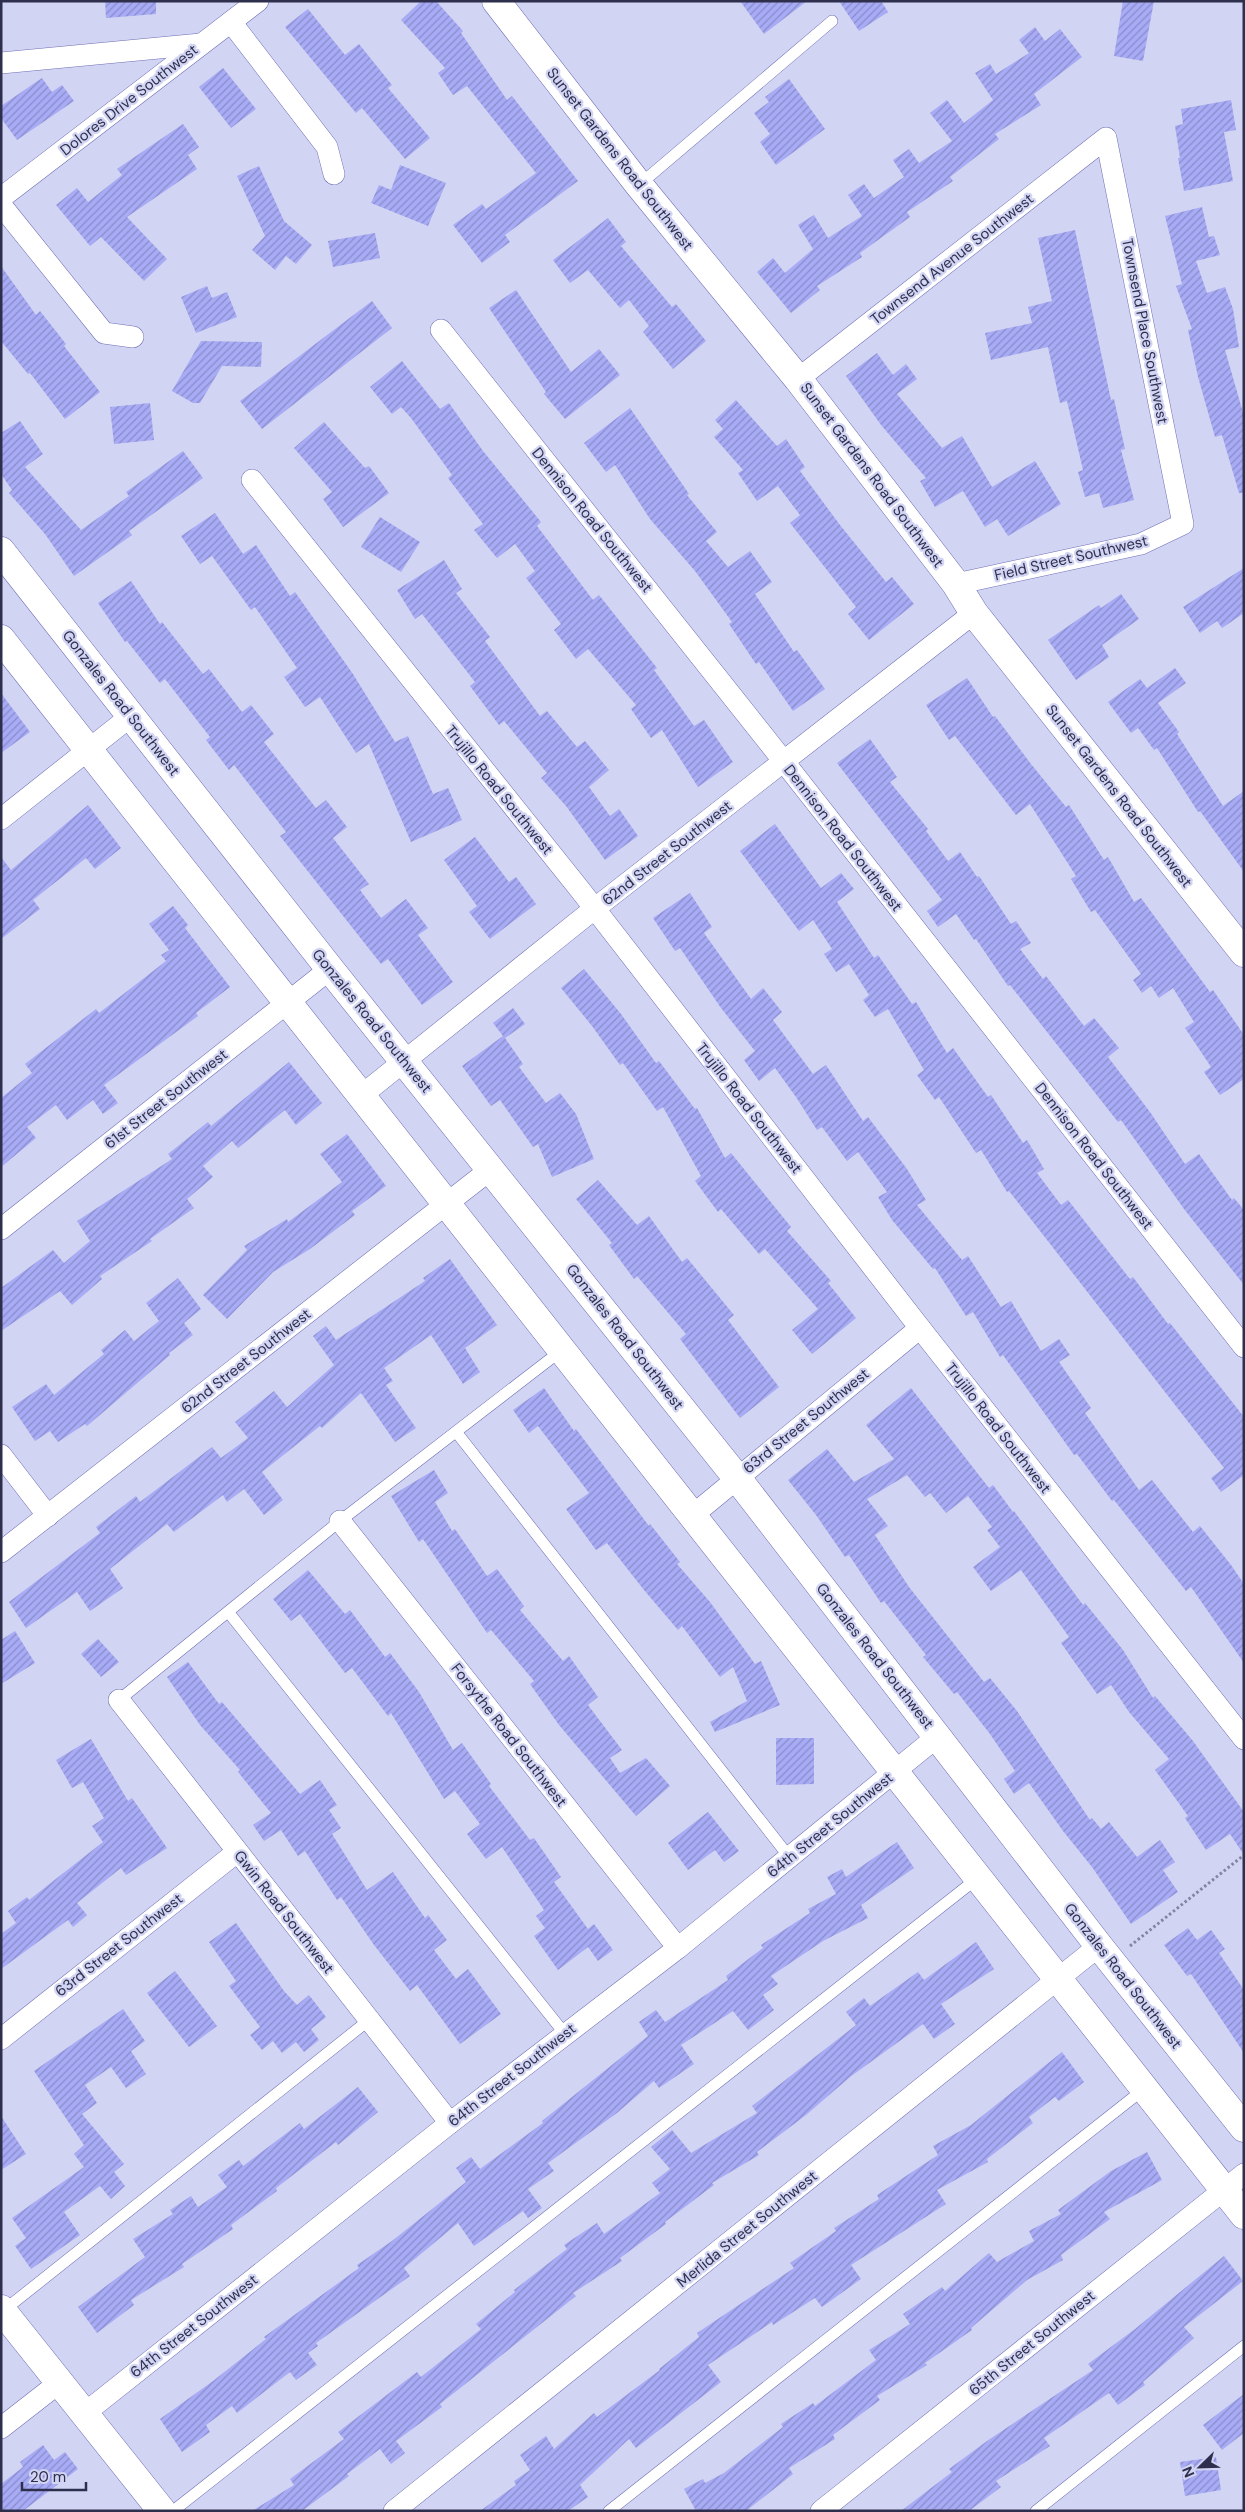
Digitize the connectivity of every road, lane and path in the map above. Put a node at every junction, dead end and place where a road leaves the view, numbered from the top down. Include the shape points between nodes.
1 (258, 1) edge
2 (496, 1) edge
3 (832, 21) dead end
4 (231, 22) junction
5 (201, 44) junction
6 (1, 63) edge
7 (1106, 138) joint
8 (334, 174) dead end
9 (639, 185) junction
10 (1, 198) edge
11 (1, 205) edge
12 (441, 330) dead end
13 (133, 337) dead end
14 (798, 379) junction
15 (252, 480) dead end
16 (1184, 524) joint
17 (1, 551) edge
18 (956, 584) junction
19 (974, 613) junction
20 (1, 639) edge
21 (131, 716) junction
22 (88, 750) junction
23 (784, 762) junction
24 (1, 819) edge
25 (594, 909) junction
26 (1244, 953) edge
27 (330, 969) junction
28 (288, 1002) junction
29 (404, 1061) junction
30 (362, 1095) junction
31 (491, 1169) junction
32 (446, 1205) junction
33 (1, 1229) edge
34 (920, 1328) junction
35 (1244, 1347) edge
36 (562, 1350) junction
37 (457, 1433) junction
38 (1, 1455) edge
39 (736, 1478) junction
40 (693, 1515) junction
41 (48, 1516) junction
42 (340, 1522) junction
43 (1, 1552) edge
44 (228, 1614) junction
45 (119, 1700) joint
46 (938, 1736) junction
47 (1244, 1739) edge
48 (895, 1770) junction
49 (237, 1852) junction
50 (1244, 1855) edge
51 (790, 1858) junction
52 (979, 1876) junction
53 (1099, 1946) junction
54 (678, 1948) junction
55 (1127, 1948) dead end
56 (1059, 1979) junction
57 (369, 2020) junction
58 (565, 2034) junction
59 (1, 2039) edge
60 (1144, 2089) junction
61 (450, 2123) junction
62 (1244, 2128) edge
63 (1234, 2182) edge
64 (1244, 2215) edge
65 (2, 2310) edge
66 (1244, 2346) edge
67 (60, 2382) junction
68 (85, 2413) junction
69 (1, 2428) edge
70 (162, 2511) edge
71 (173, 2511) edge
72 (394, 2511) edge
73 (609, 2511) edge
74 (821, 2511) edge
75 (1036, 2511) edge

1 - 4 street, Dolores Drive Southwest
2 - 9 street, Sunset Gardens Road Southwest
3 - 9 lane
4 - 5 street, Dolores Drive Southwest
4 - 8 street via 327,146
5 - 6 street
5 - 10 street, Dolores Drive Southwest
7 - 14 street, Townsend Avenue Southwest
7 - 16 street, Townsend Place Southwest
9 - 14 street, Sunset Gardens Road Southwest
11 - 13 street via 104,333
12 - 23 street, Dennison Road Southwest
14 - 18 street, Sunset Gardens Road Southwest
15 - 25 street, Trujillo Road Southwest
16 - 18 street, Field Street Southwest via 1141,544
17 - 21 street, Gonzales Road Southwest
18 - 19 street, Sunset Gardens Road Southwest
19 - 23 street, 62nd Street Southwest
19 - 26 street, Sunset Gardens Road Southwest
20 - 22 street
21 - 22 street
21 - 27 street, Gonzales Road Southwest
22 - 24 street
22 - 28 street
23 - 25 street, 62nd Street Southwest
23 - 35 street, Dennison Road Southwest
25 - 29 street, 62nd Street Southwest
25 - 34 street, Trujillo Road Southwest
27 - 28 street, 61st Street Southwest
27 - 29 street, Gonzales Road Southwest
28 - 30 street
28 - 33 street, 61st Street Southwest
29 - 30 street, 62nd Street Southwest
29 - 31 street, Gonzales Road Southwest
30 - 32 street
31 - 32 street, 62nd Street Southwest
31 - 39 street, Gonzales Road Southwest
32 - 36 street
32 - 41 street, 62nd Street Southwest
34 - 39 street, 63rd Street Southwest
34 - 47 street, Trujillo Road Southwest
36 - 37 lane
36 - 40 street
37 - 42 lane
37 - 51 lane
38 - 41 street
39 - 40 street, 63rd Street Southwest
39 - 46 street, Gonzales Road Southwest
40 - 48 street
41 - 43 street, 62nd Street Southwest
42 - 44 lane
42 - 54 street, Forsythe Road Southwest
44 - 45 lane
44 - 58 lane
45 - 49 street, Gwin Road Southwest
46 - 48 street, 64th Street Southwest
46 - 53 street, Gonzales Road Southwest
48 - 51 street, 64th Street Southwest
48 - 52 street
49 - 57 street, Gwin Road Southwest
49 - 59 street, 63rd Street Southwest
50 - 55 path
51 - 54 street, 64th Street Southwest
52 - 56 street
52 - 71 lane
53 - 56 street, Merlida Street Southwest
53 - 62 street, Gonzales Road Southwest
54 - 58 street, 64th Street Southwest
56 - 60 street
56 - 72 street, Merlida Street Southwest
57 - 61 street, Gwin Road Southwest
57 - 65 lane
58 - 61 street, 64th Street Southwest
60 - 63 street
60 - 73 lane
61 - 68 street, 64th Street Southwest
63 - 64 street
63 - 74 street, 65th Street Southwest
65 - 67 street
66 - 75 lane
67 - 68 street
67 - 69 street
68 - 70 street

